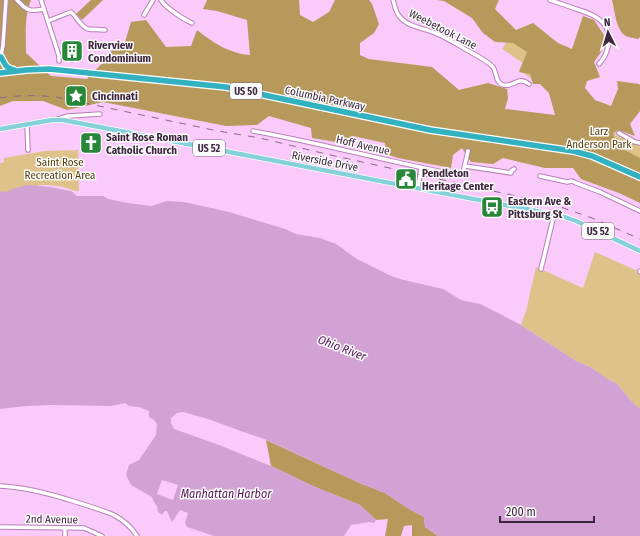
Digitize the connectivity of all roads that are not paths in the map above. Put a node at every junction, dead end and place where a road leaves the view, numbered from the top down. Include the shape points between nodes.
1 (6, 0) edge
2 (17, 0) edge
3 (41, 0) edge
4 (152, 0) edge
5 (162, 0) edge
6 (393, 0) edge
7 (550, 0) edge
8 (44, 9) junction
9 (144, 15) dead end
10 (48, 21) junction
11 (192, 23) dead end
12 (105, 30) dead end
13 (1, 59) edge
14 (59, 61) dead end
15 (599, 64) dead end
16 (22, 70) junction
17 (0, 73) edge
18 (529, 84) dead end
19 (100, 114) dead end
20 (57, 120) junction
21 (27, 124) junction
22 (0, 129) edge
23 (253, 131) dead end
24 (620, 134) dead end
25 (640, 143) edge
26 (28, 150) dead end
27 (468, 150) dead end
28 (465, 167) junction
29 (421, 168) junction
30 (514, 169) dead end
31 (540, 176) dead end
32 (640, 177) edge
33 (418, 188) junction
34 (640, 211) edge
35 (554, 215) junction
36 (640, 251) edge
37 (541, 269) dead end
38 (0, 486) edge
39 (0, 527) edge
40 (65, 528) junction
41 (65, 536) edge
42 (102, 536) edge
43 (137, 536) edge

1 - 13 street
2 - 8 street via 24,8 30,10
3 - 8 street
4 - 9 street
5 - 11 street
6 - 18 street, Weebetook Lane via 397,13 406,23 442,36 474,54 493,67 497,79 502,84 507,85 520,80
7 - 15 street via 590,13 602,22 608,32 609,41 606,55
8 - 10 street
10 - 12 street via 71,12 86,28
10 - 14 street
13 - 16 highway via 8,68
16 - 17 highway, Columbia Parkway / US 50
16 - 32 highway, Columbia Parkway / US 50 via 49,69 238,89 430,130 573,151 592,156
19 - 20 street via 68,116
20 - 21 main road, Riverside Drive / US 52
20 - 33 main road, Riverside Drive / US 52
21 - 22 main road, Riverside Drive / US 52
21 - 26 street
23 - 29 street, Hoff Avenue
24 - 25 street
27 - 28 street
28 - 29 street, Hoff Avenue via 460,175
28 - 30 street, Hoff Avenue via 511,173
29 - 33 street
31 - 34 street via 572,181
33 - 35 main road, Riverside Drive / US 52
35 - 36 main road, Riverside Drive / US 52 via 576,221
35 - 37 street
38 - 43 street via 53,494 90,506 125,522
39 - 40 street, 2nd Avenue
40 - 41 street
40 - 42 street, 2nd Avenue via 84,528

